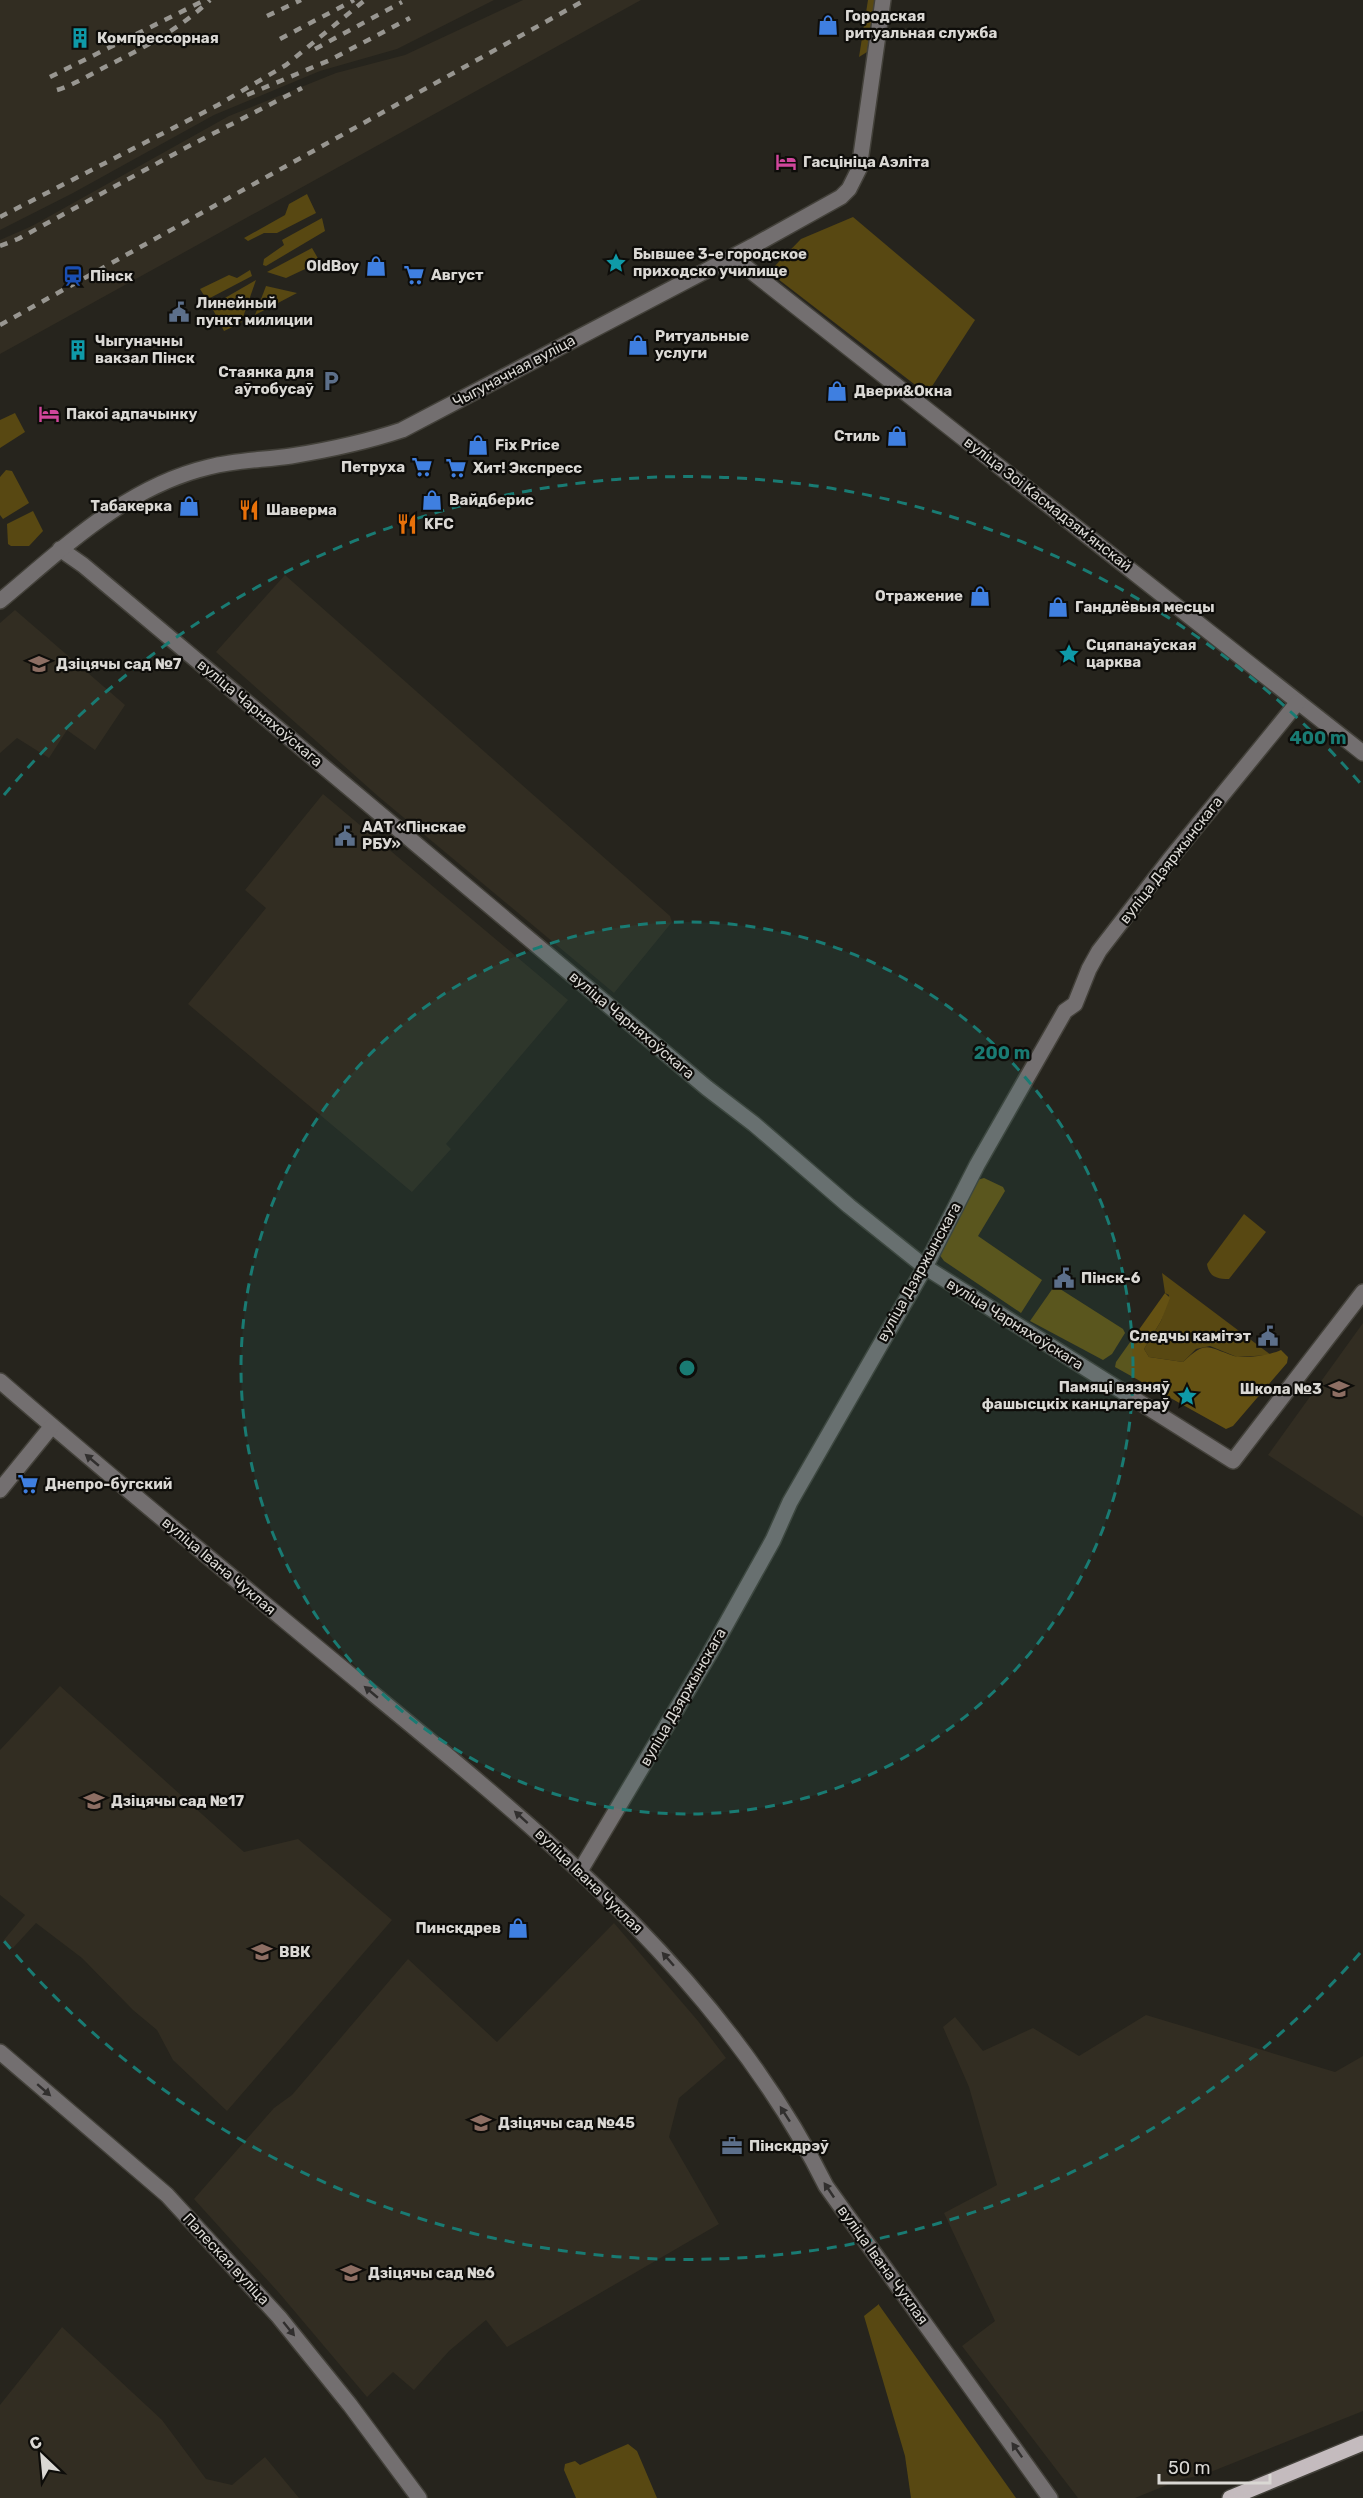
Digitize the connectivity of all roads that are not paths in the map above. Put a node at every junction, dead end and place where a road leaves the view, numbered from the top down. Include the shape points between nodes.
1 (883, 0) edge
2 (732, 257) junction
3 (60, 549) junction
4 (0, 601) edge
5 (1298, 702) junction
6 (1363, 753) edge
7 (926, 1267) junction
8 (1363, 1292) edge
9 (0, 1381) edge
10 (52, 1426) junction
11 (0, 1490) edge
12 (580, 1871) junction
13 (0, 2052) edge
14 (1363, 2443) edge
15 (419, 2498) edge
16 (1050, 2498) edge
17 (1230, 2498) edge

1 - 2 street, Чыгуначная вуліца via 855,180 835,201
2 - 3 street, Чыгуначная вуліца via 402,430 369,441 291,456 209,467 159,483 114,508
2 - 5 street, вуліца Зоі Касмадзямʼянскай
3 - 4 street, Чыгуначная вуліца
3 - 7 street, вуліца Чарняхоўскага
5 - 6 street, вуліца Зоі Касмадзямʼянскай
5 - 7 street, вуліца Дзяржынскага via 1099,951 1075,1004 1059,1020 977,1165
7 - 8 street, вуліца Чарняхоўскага via 1233,1461
7 - 12 street, вуліца Дзяржынскага via 790,1502 710,1653
9 - 10 street, вуліца Івана Чуклая
10 - 11 street
12 -> 10 street, вуліца Івана Чуклая via 517,1813
16 -> 12 street, вуліца Івана Чуклая via 826,2186 796,2130 709,2007 650,1939
13 -> 15 street, Палеская вуліца via 167,2195 279,2317
14 - 17 main road

